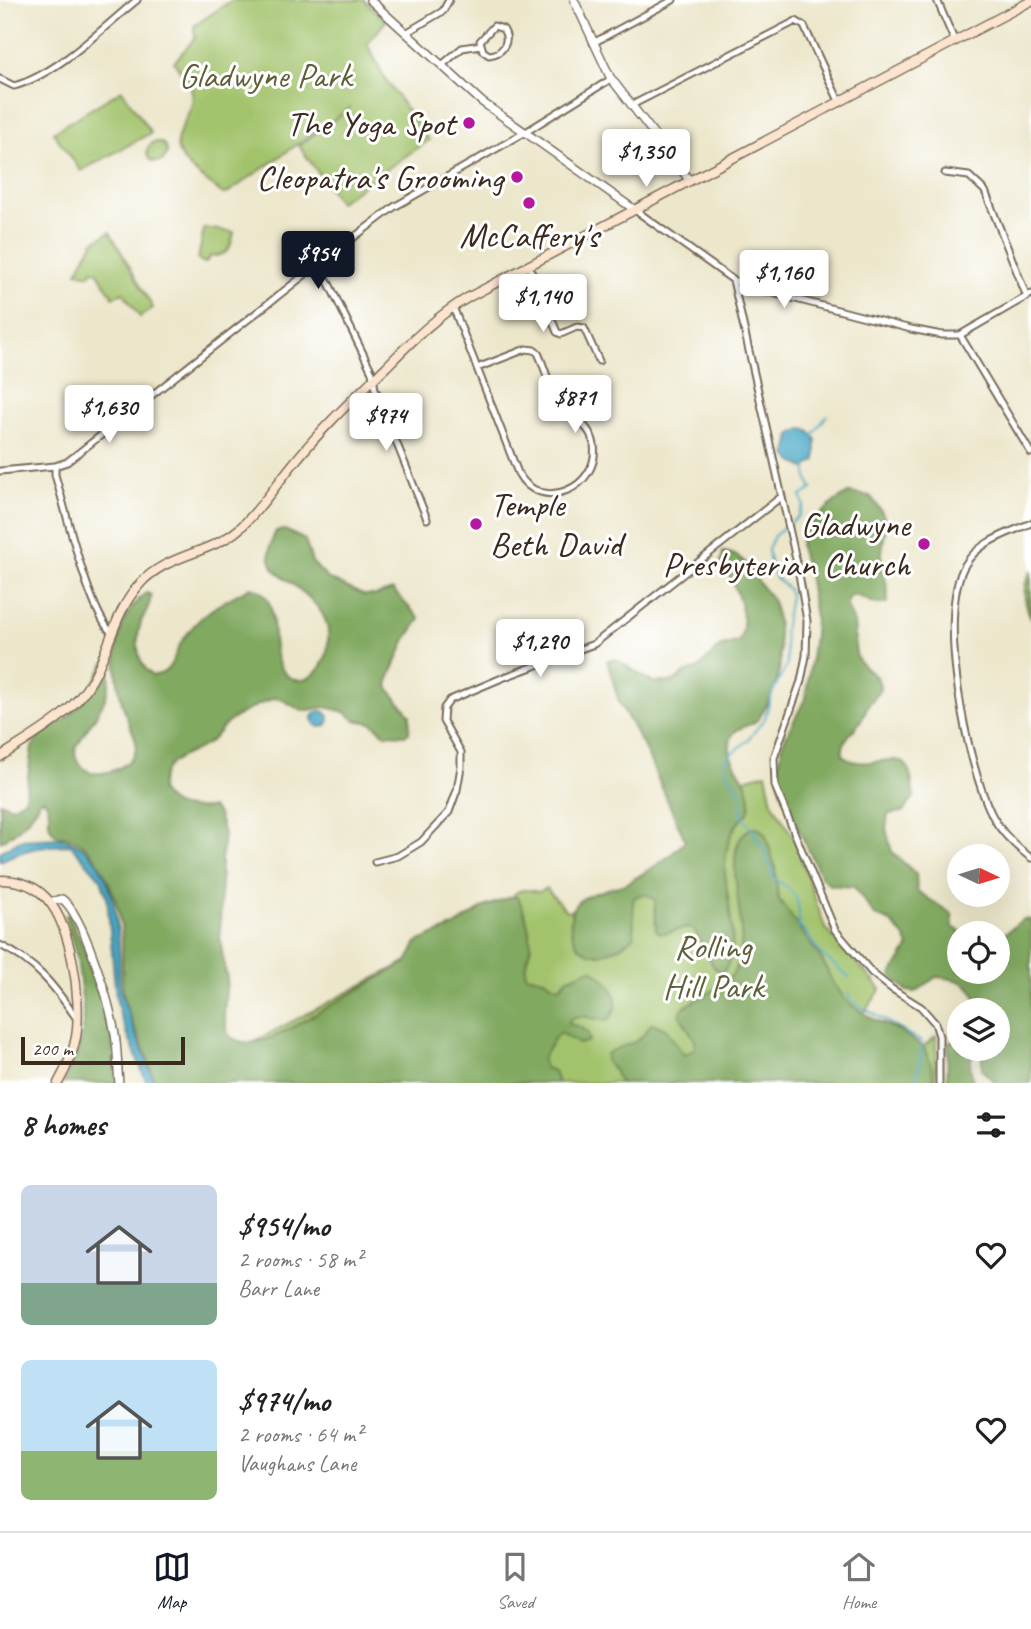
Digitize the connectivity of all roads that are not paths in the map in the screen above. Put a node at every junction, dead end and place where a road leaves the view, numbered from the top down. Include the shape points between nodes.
1 (137, 0) edge
2 (370, 0) edge
3 (449, 0) edge
4 (573, 0) edge
5 (673, 0) edge
6 (937, 0) edge
7 (1030, 3) edge
8 (406, 33) junction
9 (955, 42) junction
10 (593, 43) junction
11 (481, 45) junction
12 (442, 65) junction
13 (0, 79) edge
14 (611, 79) junction
15 (840, 103) junction
16 (632, 105) junction
17 (524, 133) junction
18 (945, 173) dead end
19 (690, 181) junction
20 (635, 210) junction
21 (319, 263) junction
22 (530, 266) junction
23 (733, 280) junction
24 (1029, 296) edge
25 (453, 307) junction
26 (960, 335) junction
27 (599, 361) dead end
28 (477, 368) junction
29 (373, 379) junction
30 (1031, 453) edge
31 (55, 466) junction
32 (0, 471) edge
33 (781, 497) junction
34 (427, 519) dead end
35 (1031, 523) edge
36 (111, 632) junction
37 (0, 757) edge
38 (1031, 858) edge
39 (375, 862) dead end
40 (0, 880) edge
41 (49, 902) junction
42 (0, 945) edge
43 (78, 1020) junction
44 (58, 1083) edge
45 (119, 1083) edge
46 (939, 1083) edge

1 - 13 street via 32,81 14,86
2 - 8 street
3 - 8 street via 443,11
4 - 10 street
5 - 10 street
6 - 9 street
7 - 9 main road
8 - 12 street
9 - 15 main road
10 - 14 street
11 - 11 street via 491,27 505,31 507,42 497,53 486,54
11 - 12 street via 462,48
12 - 17 street
14 - 16 street
14 - 17 street
15 - 16 street via 804,26 796,21
15 - 19 main road
16 - 19 street
17 - 20 street
17 - 21 street via 394,207
18 - 24 street via 965,174 982,187
19 - 20 main road
20 - 22 main road
20 - 23 street
21 - 29 street
21 - 31 street via 74,457
22 - 25 main road
22 - 27 street via 557,332 584,328
23 - 26 street via 911,330
23 - 33 street
24 - 26 street
25 - 28 street
25 - 29 main road
26 - 30 street
28 - 28 street via 526,349 538,353 558,400 586,426 593,440 592,465 577,485 547,494 523,481
29 - 34 street
29 - 36 main road via 326,425 236,531 147,576 125,603
31 - 32 street
31 - 36 street via 91,594
33 - 39 street via 594,645 450,700 443,721 461,752 461,767 449,813 421,842 398,856
33 - 46 street via 807,621 806,656 774,758 775,786 835,930 872,973 921,1007 935,1023
35 - 38 street via 989,541 973,555 960,576 954,617 961,705 980,784 1001,830
36 - 37 main road via 93,679 75,703
40 - 41 main road via 28,885
41 - 43 main road via 71,959
41 - 45 street via 62,899 69,905 94,961 114,1028
42 - 43 street via 46,976
43 - 44 main road via 72,1052

